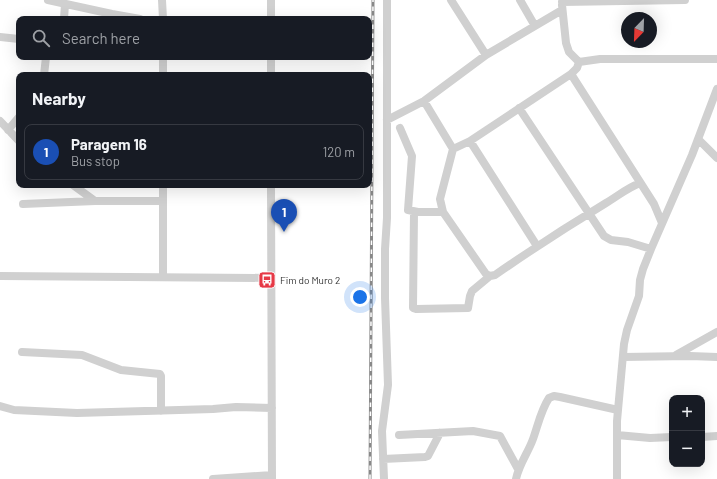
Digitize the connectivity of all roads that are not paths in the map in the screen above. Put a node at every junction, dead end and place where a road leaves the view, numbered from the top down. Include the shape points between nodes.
1 (48, 0) edge
2 (162, 0) edge
3 (271, 0) edge
4 (387, 0) edge
5 (451, 0) edge
6 (520, 0) edge
7 (624, 0) edge
8 (686, 0) edge
9 (65, 4) junction
10 (562, 4) edge
11 (64, 16) edge
12 (125, 16) edge
13 (162, 16) edge
14 (271, 16) edge
15 (535, 26) junction
16 (0, 37) edge
17 (16, 40) edge
18 (486, 56) junction
19 (717, 59) edge
20 (46, 60) edge
21 (163, 60) edge
22 (271, 60) edge
23 (579, 62) junction
24 (44, 72) edge
25 (163, 72) edge
26 (271, 72) edge
27 (571, 74) junction
28 (717, 89) edge
29 (424, 100) junction
30 (520, 108) junction
31 (387, 120) junction
32 (16, 121) edge
33 (0, 123) edge
34 (400, 128) dead end
35 (8, 130) junction
36 (16, 138) edge
37 (698, 140) junction
38 (470, 141) junction
39 (453, 149) junction
40 (717, 158) edge
41 (634, 174) junction
42 (640, 183) junction
43 (630, 187) junction
44 (78, 188) edge
45 (163, 188) edge
46 (271, 188) edge
47 (95, 201) junction
48 (163, 201) junction
49 (23, 204) dead end
50 (414, 212) junction
51 (443, 212) junction
52 (589, 213) junction
53 (662, 223) junction
54 (537, 246) junction
55 (651, 248) junction
56 (0, 276) edge
57 (490, 276) junction
58 (163, 277) junction
59 (271, 278) junction
60 (717, 332) edge
61 (22, 352) dead end
62 (675, 356) junction
63 (623, 357) junction
64 (717, 357) edge
65 (0, 406) edge
66 (272, 408) junction
67 (618, 410) junction
68 (161, 411) junction
69 (440, 433) junction
70 (399, 435) dead end
71 (617, 435) junction
72 (705, 436) edge
73 (717, 436) edge
74 (669, 437) edge
75 (383, 459) junction
76 (518, 470) junction
77 (272, 477) edge
78 (213, 479) edge
79 (384, 479) edge
80 (516, 479) edge
81 (617, 479) edge

1 - 9 street
2 - 13 street
3 - 14 street
4 - 31 street
5 - 18 street
6 - 15 street
7 - 8 street
7 - 10 street
9 - 11 street
9 - 12 street
10 - 15 street
10 - 23 street via 566,43 569,52
15 - 18 street
16 - 17 street
18 - 29 street
19 - 23 street via 600,59
20 - 24 street
21 - 25 street
22 - 26 street
23 - 27 street
27 - 30 street
27 - 41 street
28 - 37 street
29 - 31 street
29 - 39 street
30 - 38 street
30 - 52 street
31 - 75 street via 385,298 388,378 382,431
32 - 35 street
33 - 35 street
34 - 50 street via 412,154 408,208
35 - 36 street
37 - 40 street
37 - 53 street
38 - 39 street
38 - 54 street
39 - 51 street via 440,198
41 - 42 street
41 - 43 street
42 - 43 street
42 - 53 street via 654,204
43 - 52 street
44 - 47 street
45 - 48 street
46 - 59 street
47 - 48 street
47 - 49 street
48 - 58 street
50 - 51 street
50 - 57 street via 414,309 468,308 471,293
51 - 57 street via 486,274
52 - 54 street
52 - 55 street via 606,238
53 - 55 street
54 - 57 street
55 - 63 street via 627,330
56 - 58 street
58 - 59 street
59 - 66 street
60 - 62 street
61 - 68 street via 82,355 121,370 160,374
62 - 63 street
62 - 64 street
63 - 67 street
65 - 68 street via 14,410 77,413
66 - 68 street via 236,406
66 - 77 street
67 - 71 street
67 - 76 street via 560,397 549,398
69 - 70 street
69 - 75 street via 428,456
69 - 76 street via 473,432 500,436
71 - 74 street
71 - 81 street
72 - 73 street
75 - 79 street
76 - 80 street
77 - 78 street

